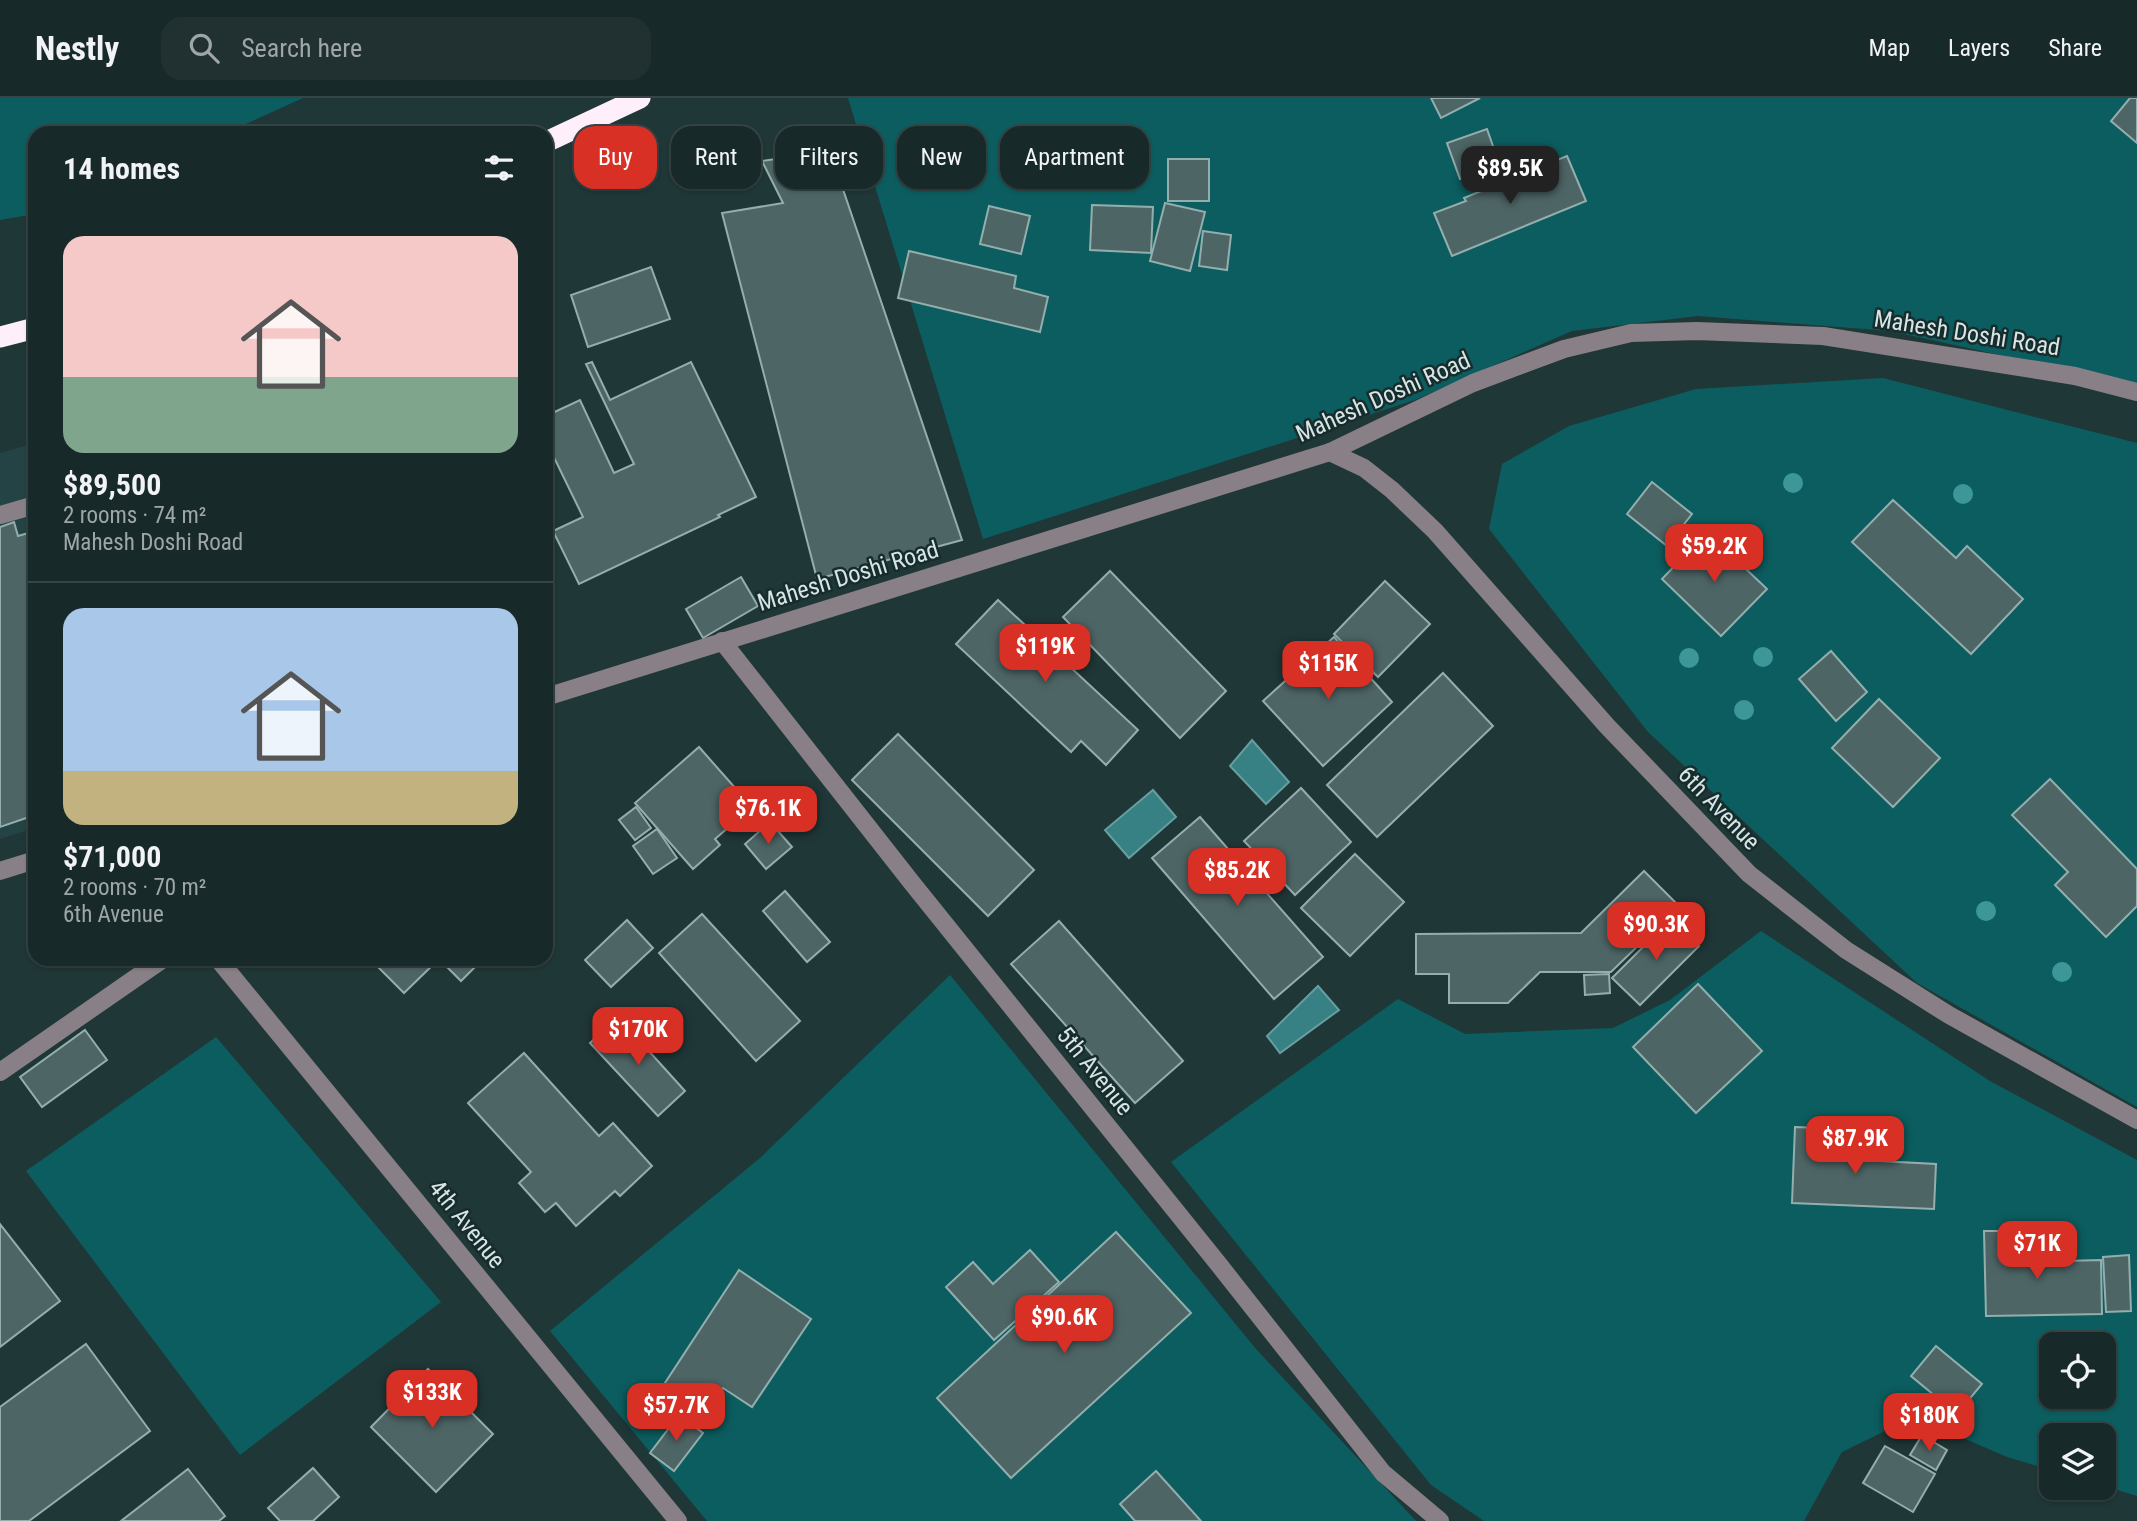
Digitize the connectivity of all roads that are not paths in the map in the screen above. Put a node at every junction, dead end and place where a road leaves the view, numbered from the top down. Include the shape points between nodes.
1 (640, 98) edge
2 (553, 139) edge
3 (28, 330) edge
4 (0, 337) edge
5 (2137, 392) edge
6 (1330, 452) junction
7 (28, 507) edge
8 (0, 515) edge
9 (722, 641) junction
10 (553, 695) edge
11 (28, 862) edge
12 (0, 871) edge
13 (153, 966) edge
14 (224, 966) edge
15 (0, 1072) edge
16 (2137, 1120) edge
17 (678, 1521) edge
18 (1440, 1521) edge

1 - 2 highway
3 - 4 highway
5 - 6 street, Mahesh Doshi Road via 2075,376 1823,335 1631,334 1564,348 1473,383
6 - 9 street, Mahesh Doshi Road
6 - 16 street, 6th Avenue via 1364,468 1435,531 1607,726 1749,874 1846,950 1949,1015
7 - 8 street
9 - 10 street, Mahesh Doshi Road
9 - 18 street, 5th Avenue via 1383,1473
11 - 12 street
13 - 15 street
14 - 17 street, 4th Avenue

